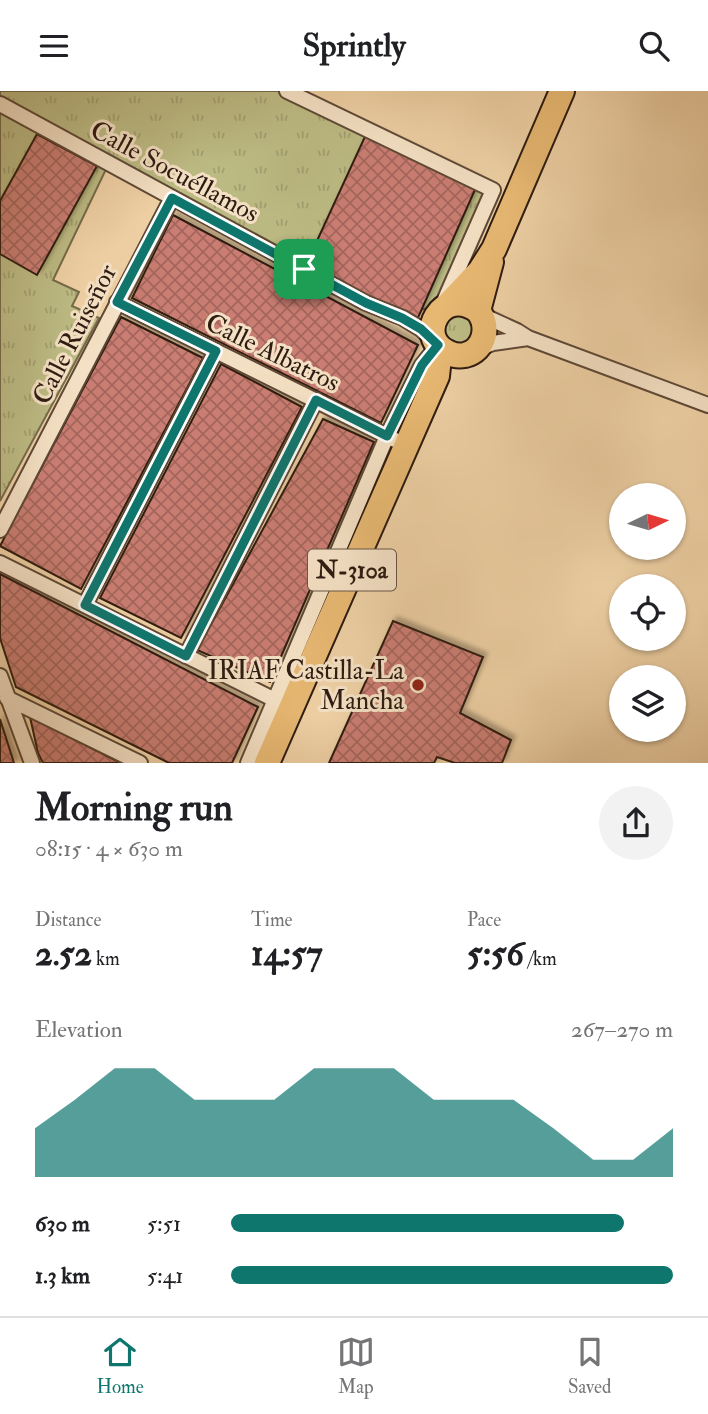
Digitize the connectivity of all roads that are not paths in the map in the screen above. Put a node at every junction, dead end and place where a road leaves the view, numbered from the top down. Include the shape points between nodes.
1 (287, 91) edge
2 (562, 91) edge
3 (0, 104) edge
4 (172, 198) junction
5 (494, 249) junction
6 (117, 302) junction
7 (444, 308) junction
8 (480, 313) junction
9 (402, 318) junction
10 (528, 338) junction
11 (439, 347) junction
12 (216, 351) junction
13 (470, 353) junction
14 (437, 376) junction
15 (316, 400) junction
16 (708, 405) edge
17 (397, 441) junction
18 (0, 530) edge
19 (0, 563) edge
20 (85, 605) junction
21 (186, 656) junction
22 (0, 676) edge
23 (7, 698) junction
24 (283, 704) junction
25 (32, 763) edge
26 (139, 763) edge
27 (248, 763) edge
28 (267, 763) edge

1 - 7 street via 493,190
2 - 5 highway
3 - 4 street, Calle Socuéllamos
4 - 6 street, Calle Ruiseñor
4 - 9 street, Calle Socuéllamos
5 - 7 highway via 480,271
5 - 8 highway
6 - 12 street, Calle Albatros
6 - 18 street, Calle Ruiseñor
7 - 8 highway via 461,303
7 - 9 street via 417,320
7 - 11 highway, N-310a via 432,327
8 - 10 street
8 - 13 highway via 484,337
9 - 11 street, Calle Socuéllamos
10 - 13 street via 493,343
10 - 16 street
11 - 13 highway via 454,355
11 - 14 highway, N-310a
11 - 17 street via 422,365
12 - 15 street, Calle Albatros
12 - 20 street
13 - 14 highway
14 - 17 highway, N-310a
15 - 17 street, Calle Albatros
15 - 21 street
17 - 24 highway, N-310a
19 - 20 street
20 - 21 street
21 - 24 street
22 - 23 street
23 - 25 street
23 - 26 street
24 - 27 street
24 - 28 highway, N-310a

